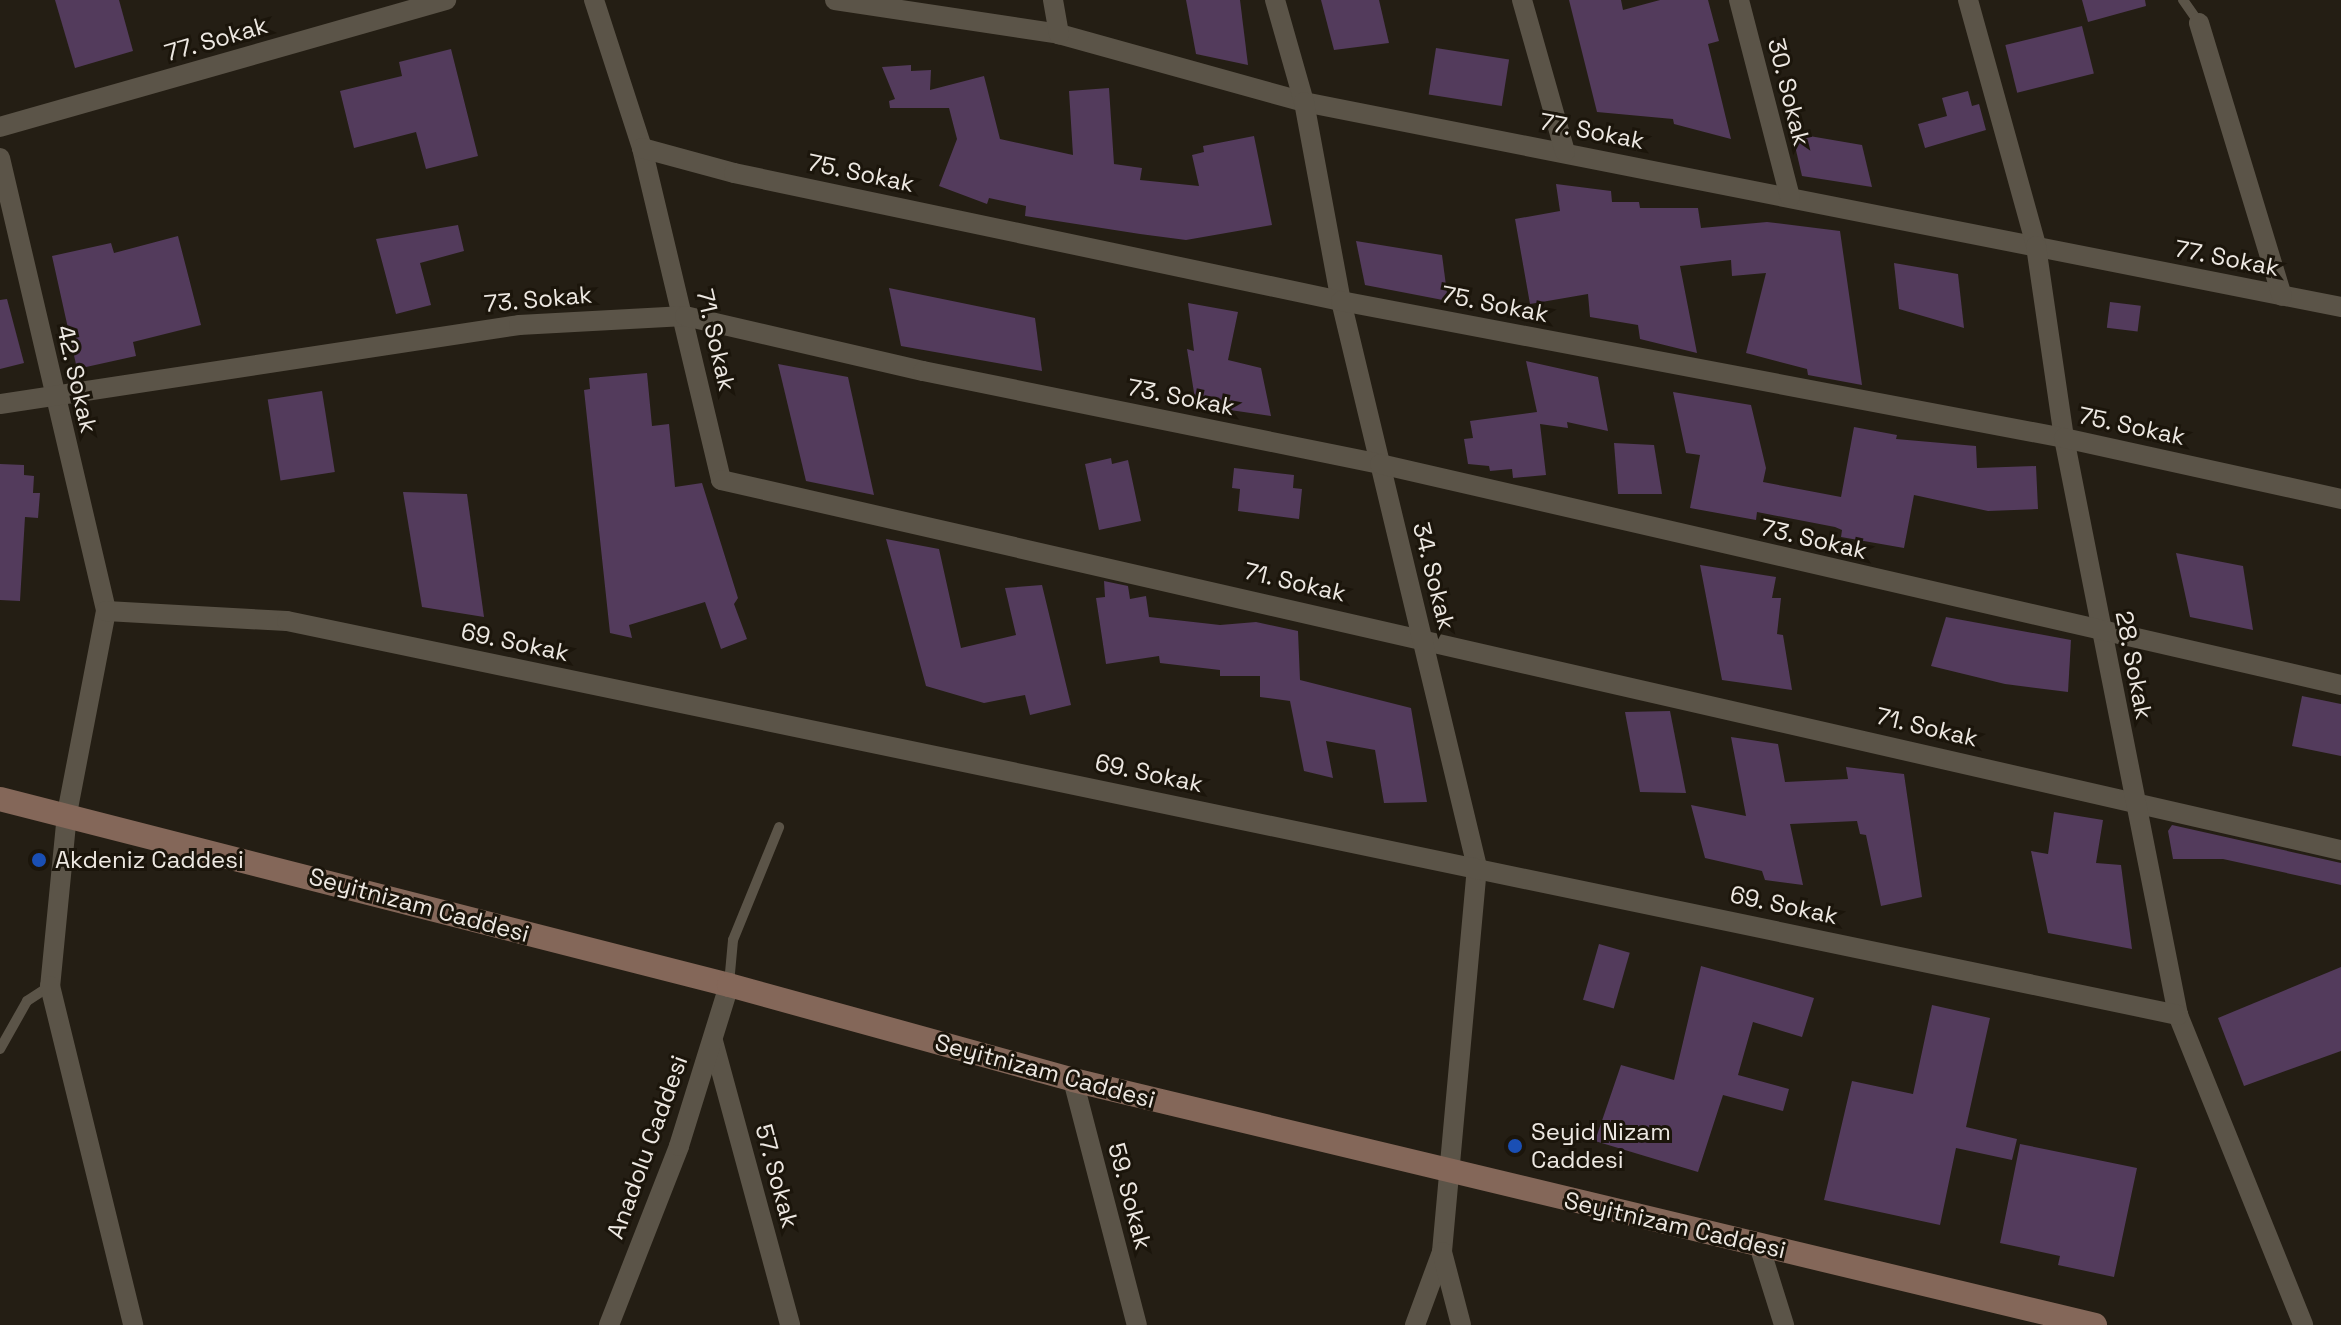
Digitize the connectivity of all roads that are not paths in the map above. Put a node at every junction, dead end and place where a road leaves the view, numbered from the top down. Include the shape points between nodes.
1 (446, 0) edge
2 (594, 0) edge
3 (835, 0) edge
4 (1053, 0) edge
5 (1275, 0) edge
6 (1522, 0) edge
7 (1739, 0) edge
8 (1968, 0) edge
9 (2183, 0) edge
10 (2199, 23) joint
11 (1059, 34) junction
12 (1304, 102) junction
13 (0, 127) edge
14 (642, 148) junction
15 (1565, 152) junction
16 (0, 158) edge
17 (1790, 197) junction
18 (2036, 246) junction
19 (2282, 296) junction
20 (1341, 301) junction
21 (2341, 307) edge
22 (685, 316) junction
23 (54, 398) junction
24 (0, 404) edge
25 (2064, 438) junction
26 (1380, 464) junction
27 (2341, 499) edge
28 (106, 611) junction
29 (2101, 633) junction
30 (1422, 637) junction
31 (2341, 685) edge
32 (0, 799) edge
33 (2134, 802) junction
34 (67, 814) junction
35 (779, 827) dead end
36 (2341, 850) edge
37 (1477, 867) junction
38 (729, 985) junction
39 (50, 986) junction
40 (2178, 1015) junction
41 (713, 1041) junction
42 (0, 1049) edge
43 (1073, 1080) junction
44 (1451, 1171) junction
45 (1759, 1245) junction
46 (1442, 1252) junction
47 (133, 1325) edge
48 (609, 1325) edge
49 (790, 1325) edge
50 (1137, 1325) edge
51 (1415, 1325) edge
52 (1461, 1325) edge
53 (1784, 1325) edge
54 (2095, 1325) edge
55 (2303, 1325) edge

1 - 13 street, 77. Sokak
2 - 14 street, 71. Sokak
3 - 11 street, 77. Sokak
4 - 11 street
5 - 12 street, 34. Sokak
6 - 15 street
7 - 17 street, 30. Sokak
8 - 18 street, 28. Sokak
9 - 10 lane
10 - 19 street
11 - 12 street, 77. Sokak
12 - 15 street, 77. Sokak
12 - 20 street, 34. Sokak
14 - 20 street, 75. Sokak via 734,173
14 - 22 street, 71. Sokak
15 - 17 street, 77. Sokak
16 - 23 street, 42. Sokak
17 - 18 street, 77. Sokak
18 - 19 street, 77. Sokak
18 - 25 street, 28. Sokak
19 - 21 street, 77. Sokak
20 - 25 street, 75. Sokak
20 - 26 street, 34. Sokak
22 - 23 street, 73. Sokak via 519,325 326,351
22 - 26 street, 73. Sokak via 923,371
22 - 30 street, 71. Sokak via 721,480
23 - 24 street, 73. Sokak
23 - 28 street, 42. Sokak
25 - 27 street, 75. Sokak
25 - 29 street, 28. Sokak
26 - 29 street, 73. Sokak
26 - 30 street, 34. Sokak
28 - 34 street
28 - 37 street, 69. Sokak via 287,621
29 - 31 street, 73. Sokak
29 - 33 street, 28. Sokak
30 - 33 street, 71. Sokak
30 - 37 street, 34. Sokak
32 - 34 street, Seyitnizam Caddesi
33 - 36 street, 71. Sokak
33 - 40 street, 28. Sokak
34 - 38 street, Seyitnizam Caddesi
34 - 39 street
35 - 38 lane via 733,940
37 - 40 street, 69. Sokak
37 - 44 street, 34. Sokak
38 - 41 street, Anadolu Caddesi
38 - 43 street, Seyitnizam Caddesi
39 - 42 lane via 27,1001
39 - 47 street
40 - 55 street, 28. Sokak
41 - 48 street, Anadolu Caddesi
41 - 49 street, 57. Sokak
43 - 44 street, Seyitnizam Caddesi
43 - 50 street, 59. Sokak
44 - 45 street, Seyitnizam Caddesi
44 - 46 street, 34. Sokak
45 - 53 street
45 - 54 street, Seyitnizam Caddesi
46 - 51 street
46 - 52 street

